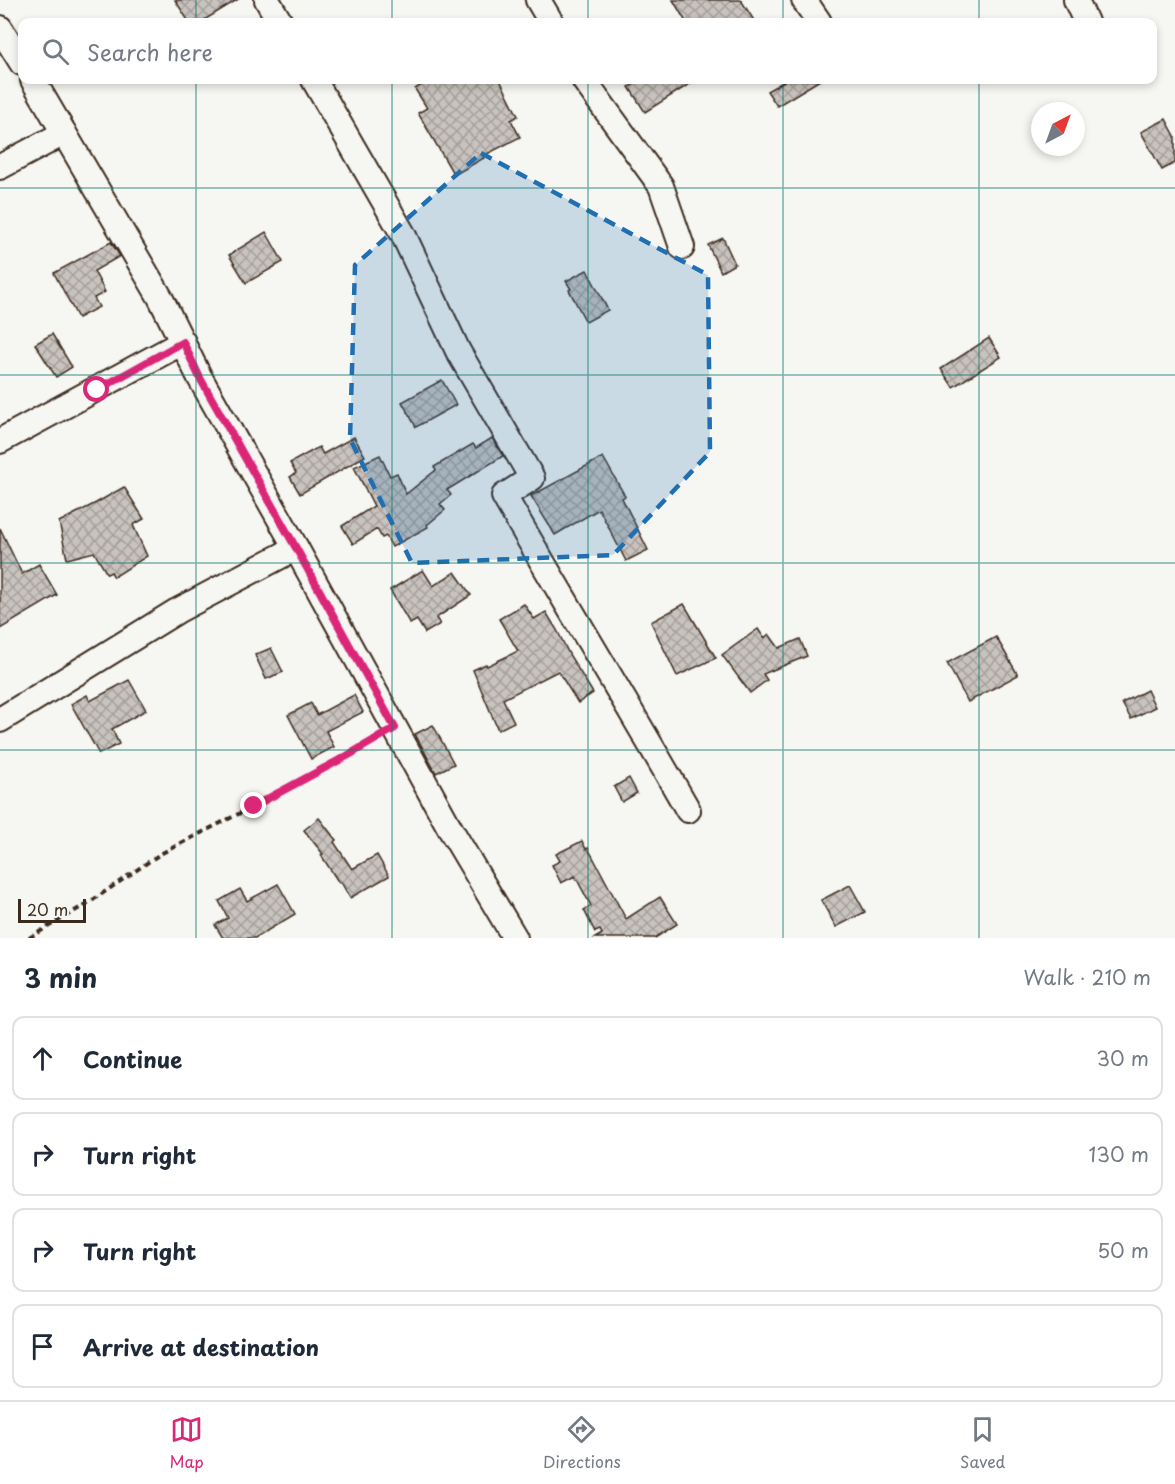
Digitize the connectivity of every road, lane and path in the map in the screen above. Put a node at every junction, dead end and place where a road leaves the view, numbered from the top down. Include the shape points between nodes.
1 (267, 0) edge
2 (538, 0) edge
3 (804, 0) edge
4 (1076, 0) edge
5 (278, 18) edge
6 (549, 18) edge
7 (816, 18) edge
8 (1084, 18) edge
9 (0, 28) edge
10 (18, 57) edge
11 (35, 84) edge
12 (316, 84) edge
13 (587, 84) edge
14 (64, 133) junction
15 (0, 167) edge
16 (682, 248) dead end
17 (183, 342) junction
18 (0, 441) edge
19 (296, 548) junction
20 (0, 720) edge
21 (395, 728) junction
22 (688, 810) dead end
23 (29, 938) edge
24 (514, 938) edge

1 - 5 street
2 - 6 street
3 - 7 street
4 - 8 street
9 - 10 street
11 - 14 street
12 - 22 street via 403,234 458,351 532,478 504,496
13 - 16 street via 661,186
14 - 15 street
14 - 17 street
17 - 18 street
17 - 19 street
19 - 20 street via 177,611
19 - 21 street
21 - 23 path via 160,855
21 - 24 street

